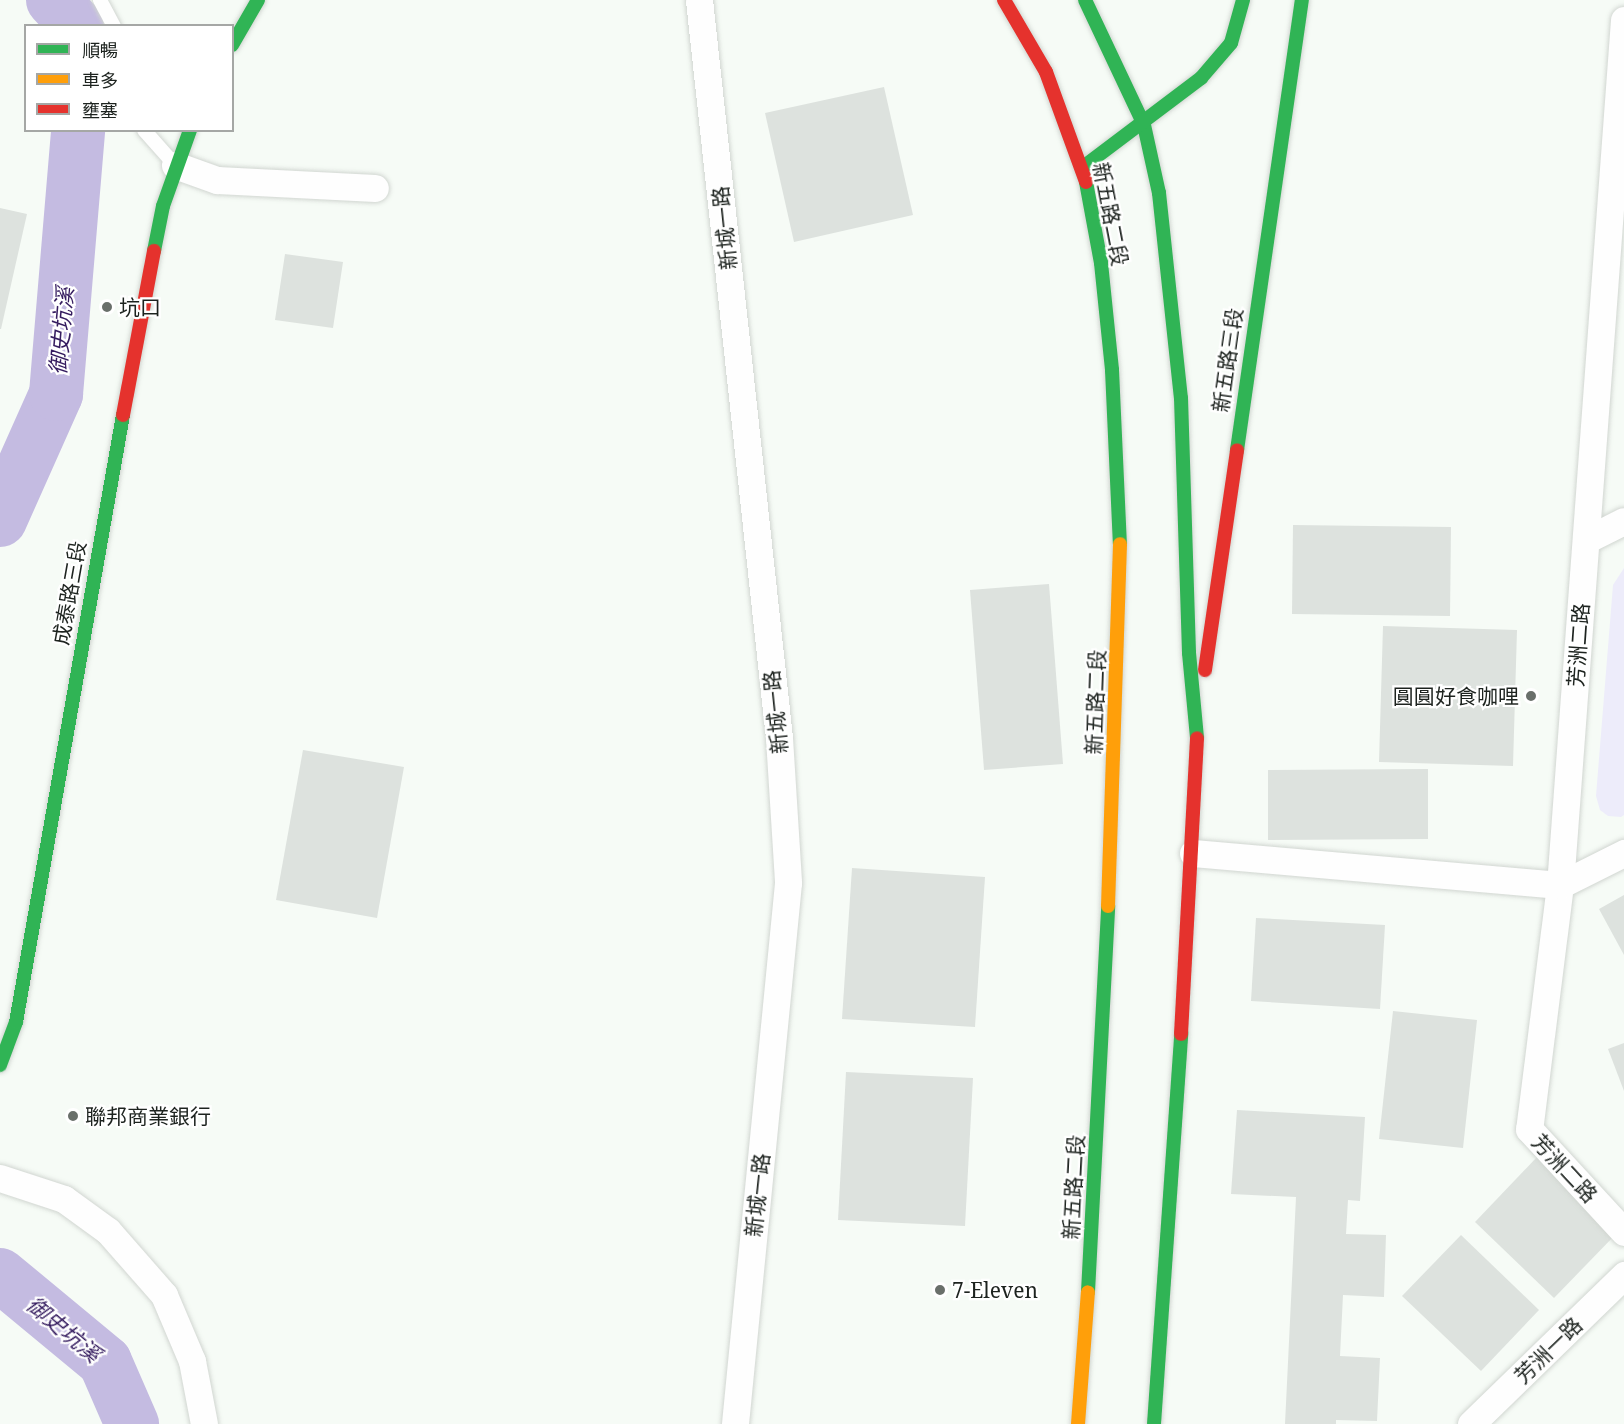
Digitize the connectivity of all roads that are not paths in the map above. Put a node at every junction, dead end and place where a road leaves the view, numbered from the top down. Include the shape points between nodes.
1 (100, 0) edge
2 (258, 0) edge
3 (699, 0) edge
4 (1004, 0) edge
5 (1085, 0) edge
6 (1243, 0) edge
7 (1302, 0) edge
8 (1624, 20) edge
9 (113, 24) edge
10 (234, 42) edge
11 (1144, 125) junction
12 (146, 132) edge
13 (189, 132) edge
14 (175, 165) junction
15 (1083, 167) junction
16 (375, 188) dead end
17 (1616, 199) edge
18 (1624, 521) edge
19 (1586, 540) junction
20 (1197, 726) junction
21 (1192, 853) junction
22 (1624, 853) edge
23 (1560, 885) junction
24 (0, 1065) edge
25 (0, 1178) edge
26 (1624, 1232) edge
27 (1624, 1275) edge
28 (204, 1424) edge
29 (735, 1424) edge
30 (1078, 1424) edge
31 (1154, 1424) edge
32 (1471, 1424) edge

1 - 9 lane
2 - 10 main road
3 - 29 street, 新城一路 via 779,738 788,883
4 - 15 main road, 新五路二段 via 1046,72
5 - 11 main road
6 - 11 main road via 1231,43 1201,78
7 - 20 main road, 新五路三段
8 - 17 street, 芳洲二路
11 - 15 main road
11 - 20 main road via 1159,193 1175,329 1181,398 1189,653
12 - 14 lane
13 - 14 main road, 成泰路三段
14 - 16 street via 217,180
14 - 24 main road, 成泰路三段 via 163,206 112,468 16,1022
15 - 30 main road, 新五路二段 via 1101,263 1112,370 1120,548 1116,734 1095,1171
17 - 19 street, 芳洲二路
18 - 19 street
19 - 23 street, 芳洲二路
20 - 21 main road
21 - 23 street
21 - 31 main road
22 - 23 street
23 - 26 street, 芳洲二路 via 1529,1129
25 - 28 street via 64,1199 108,1231 164,1295 192,1361
27 - 32 street, 芳洲一路

